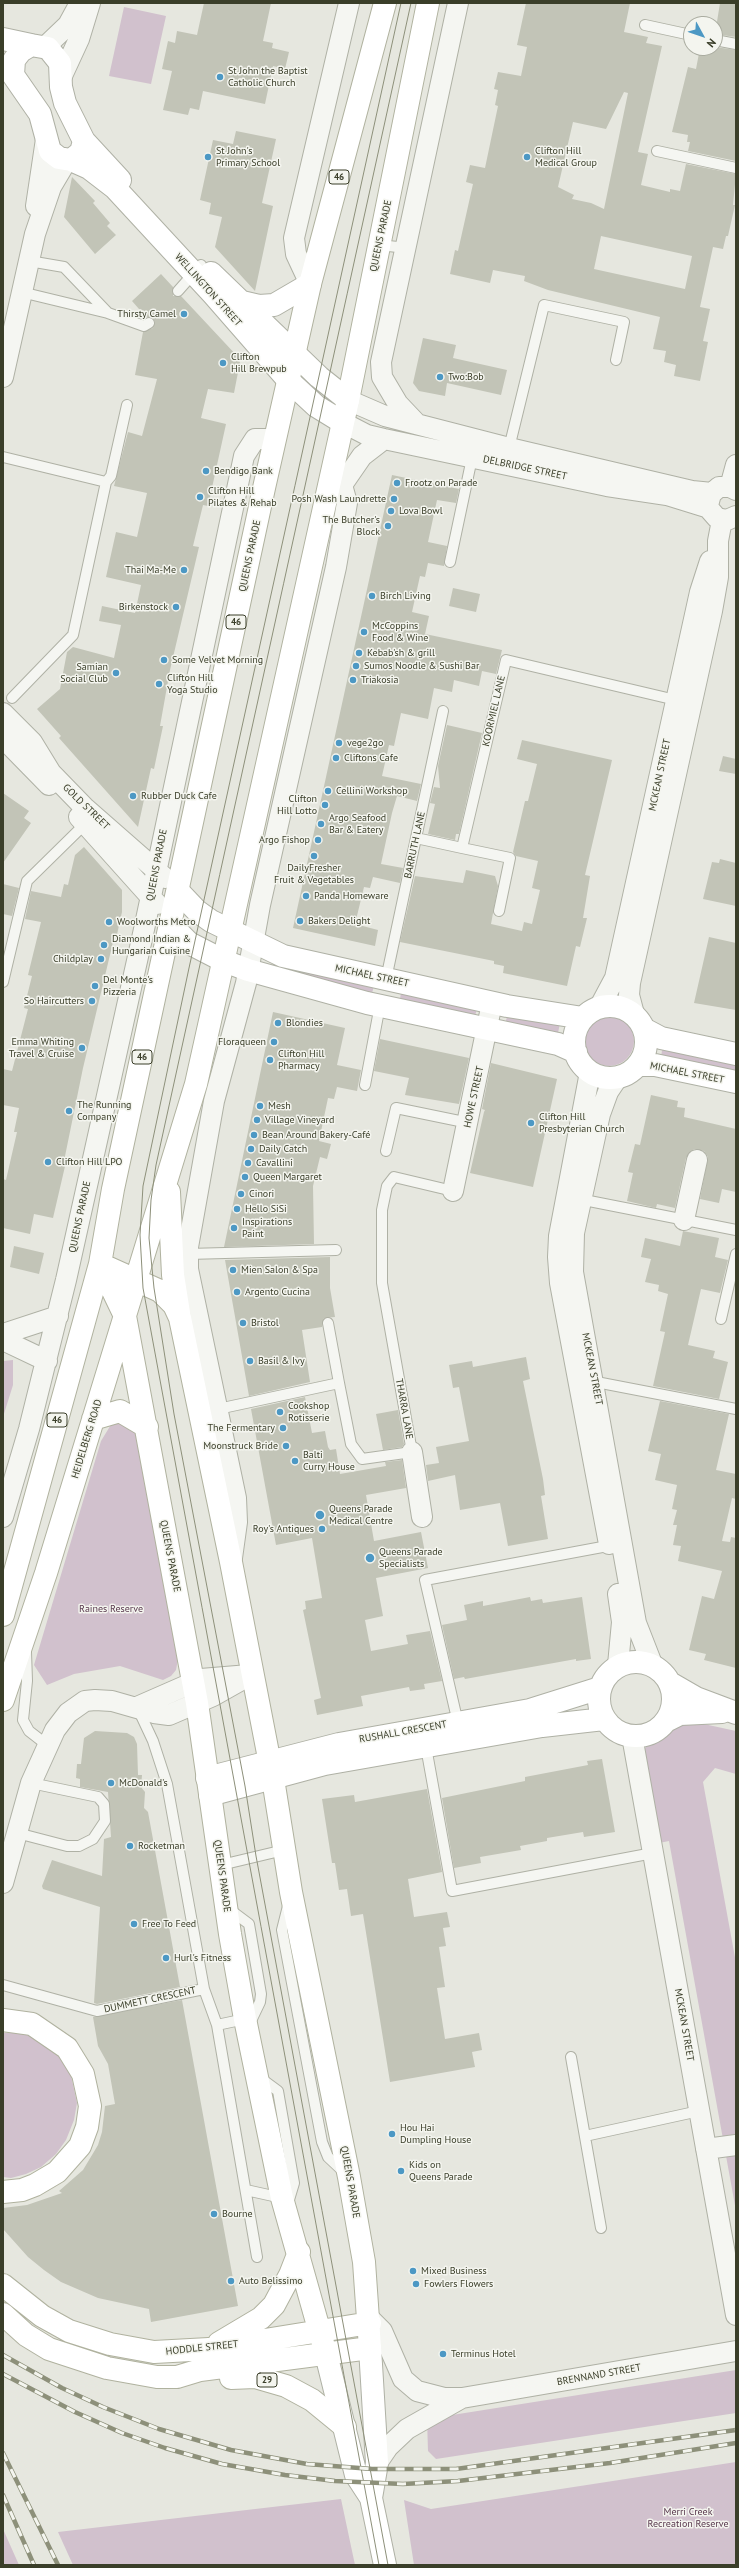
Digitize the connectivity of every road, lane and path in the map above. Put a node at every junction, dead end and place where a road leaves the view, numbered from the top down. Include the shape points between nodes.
1 (80, 3) edge
2 (90, 3) edge
3 (349, 3) edge
4 (385, 3) edge
5 (428, 3) edge
6 (458, 3) edge
7 (645, 25) dead end
8 (683, 33) edge
9 (3, 39) edge
10 (723, 42) edge
11 (736, 44) edge
12 (38, 46) junction
13 (3, 67) edge
14 (61, 78) junction
15 (17, 84) junction
16 (46, 139) junction
17 (84, 141) junction
18 (656, 151) dead end
19 (69, 160) junction
20 (736, 168) edge
21 (35, 234) junction
22 (379, 245) junction
23 (407, 248) junction
24 (29, 261) junction
25 (198, 269) junction
26 (310, 284) junction
27 (21, 292) junction
28 (178, 292) dead end
29 (242, 302) junction
30 (108, 313) junction
31 (149, 322) dead end
32 (295, 353) junction
33 (616, 360) dead end
34 (3, 378) edge
35 (289, 382) junction
36 (348, 400) junction
37 (127, 405) dead end
38 (342, 422) junction
39 (417, 424) junction
40 (275, 439) junction
41 (384, 439) junction
42 (509, 448) junction
43 (3, 458) edge
44 (472, 458) junction
45 (736, 465) edge
46 (337, 477) junction
47 (106, 482) junction
48 (724, 502) edge
49 (450, 562) dead end
50 (684, 702) junction
51 (8, 706) edge
52 (443, 711) dead end
53 (3, 738) edge
54 (258, 810) junction
55 (280, 815) junction
56 (85, 824) junction
57 (416, 838) junction
58 (462, 848) junction
59 (156, 870) junction
60 (179, 892) junction
61 (641, 896) junction
62 (151, 897) junction
63 (499, 911) dead end
64 (171, 925) junction
65 (231, 931) junction
66 (253, 942) junction
67 (224, 961) junction
68 (248, 970) junction
69 (386, 979) junction
70 (3, 982) edge
71 (492, 1003) junction
72 (380, 1005) junction
73 (591, 1013) junction
74 (639, 1022) junction
75 (486, 1028) junction
76 (118, 1044) junction
77 (144, 1048) junction
78 (576, 1052) junction
79 (736, 1054) edge
80 (638, 1065) junction
81 (200, 1068) junction
82 (221, 1072) junction
83 (590, 1072) junction
84 (618, 1077) junction
85 (736, 1082) edge
86 (365, 1085) dead end
87 (469, 1123) junction
88 (589, 1129) junction
89 (386, 1151) dead end
90 (697, 1160) dead end
91 (169, 1177) junction
92 (453, 1191) joint
93 (574, 1198) junction
94 (684, 1220) junction
95 (79, 1225) junction
96 (736, 1230) edge
97 (105, 1231) junction
98 (336, 1250) dead end
99 (188, 1254) junction
100 (736, 1254) edge
101 (100, 1264) junction
102 (137, 1279) junction
103 (58, 1316) junction
104 (125, 1316) junction
105 (180, 1318) junction
106 (721, 1319) dead end
107 (328, 1323) dead end
108 (3, 1334) edge
109 (3, 1340) edge
110 (47, 1361) junction
111 (586, 1381) junction
112 (339, 1383) junction
113 (736, 1409) edge
114 (209, 1411) junction
115 (93, 1419) junction
116 (147, 1427) junction
117 (412, 1452) junction
118 (3, 1517) edge
119 (422, 1517) dead end
120 (616, 1544) junction
121 (9, 1583) edge
122 (3, 1616) edge
123 (26, 1634) junction
124 (652, 1664) junction
125 (618, 1665) junction
126 (252, 1674) junction
127 (193, 1682) junction
128 (670, 1683) junction
129 (600, 1688) junction
130 (3, 1700) edge
131 (197, 1703) junction
132 (137, 1707) junction
133 (736, 1711) edge
134 (604, 1719) junction
135 (666, 1721) junction
136 (458, 1723) junction
137 (632, 1736) junction
138 (47, 1745) junction
139 (426, 1747) junction
140 (271, 1770) junction
141 (31, 1783) junction
142 (208, 1787) junction
143 (17, 1833) junction
144 (284, 1850) junction
145 (653, 1853) junction
146 (221, 1865) junction
147 (3, 1882) edge
148 (3, 1985) edge
149 (204, 1989) junction
150 (3, 2020) edge
151 (246, 2024) junction
152 (217, 2025) junction
153 (571, 2057) dead end
154 (699, 2111) junction
155 (584, 2136) junction
156 (736, 2145) edge
157 (706, 2149) junction
158 (246, 2190) junction
159 (3, 2192) edge
160 (283, 2204) junction
161 (600, 2228) dead end
162 (298, 2252) junction
163 (257, 2257) dead end
164 (3, 2285) edge
165 (3, 2314) edge
166 (736, 2315) edge
167 (369, 2320) junction
168 (319, 2331) junction
169 (370, 2348) junction
170 (209, 2349) junction
171 (736, 2351) edge
172 (326, 2354) junction
173 (177, 2377) junction
174 (462, 2398) junction
175 (345, 2427) junction
176 (377, 2463) junction
177 (371, 2498) junction
178 (385, 2565) edge

1 - 12 street via 68,25
2 - 14 street via 79,39
3 - 26 street via 294,238 296,254
4 - 26 main road, QUEENS PARADE / 46
5 - 22 main road, QUEENS PARADE
6 - 23 street
7 - 8 lane
9 - 12 main road
10 - 11 lane
12 - 14 main road, WELLINGTON STREET via 58,60
12 - 15 main road via 21,51 12,63
13 - 15 main road
14 - 17 main road, WELLINGTON STREET via 65,103
15 - 16 main road, WELLINGTON STREET via 40,114
16 - 19 main road, WELLINGTON STREET via 51,153
16 - 21 street via 38,184
17 - 19 main road via 81,152
17 - 25 main road, WELLINGTON STREET
18 - 20 lane
19 - 21 street via 51,187
19 - 25 main road, WELLINGTON STREET via 89,168 115,188
21 - 24 street
22 - 23 lane
22 - 36 main road, QUEENS PARADE
23 - 39 street via 381,371 394,398
24 - 27 street
24 - 30 lane via 64,268
25 - 28 lane
25 - 29 main road, WELLINGTON STREET
25 - 35 main road, WELLINGTON STREET
26 - 29 main road via 274,305 259,306
26 - 32 main road, QUEENS PARADE / 46
27 - 30 lane
27 - 34 street
29 - 32 main road, WELLINGTON STREET
30 - 31 lane via 144,326
32 - 35 main road, QUEENS PARADE / 46
32 - 36 main road, WELLINGTON STREET via 319,377
33 - 42 lane via 624,322 544,305
35 - 38 main road, WELLINGTON STREET via 316,406
35 - 40 main road, QUEENS PARADE / 46
36 - 38 main road, QUEENS PARADE
36 - 39 street, DELBRIDGE STREET via 379,414
37 - 47 lane via 111,476
38 - 41 street, DELBRIDGE STREET
38 - 46 main road, QUEENS PARADE
39 - 42 street, DELBRIDGE STREET
40 - 59 street, QUEENS PARADE via 255,439 244,456
40 - 60 main road, QUEENS PARADE / 46
41 - 44 street, DELBRIDGE STREET
41 - 46 street, QUEENS PARADE
42 - 48 street, DELBRIDGE STREET via 692,491
43 - 47 lane
44 - 48 street, DELBRIDGE STREET via 607,486
44 - 49 lane
45 - 48 street, MCKEAN STREET
46 - 54 main road, QUEENS PARADE
46 - 55 street, QUEENS PARADE via 347,506 336,567
47 - 51 lane via 73,635
48 - 50 street, MCKEAN STREET via 718,541 708,568 704,609
50 - 58 lane, KOORMIEL LANE via 506,660
50 - 61 street, MCKEAN STREET
51 - 59 street, GOLD STREET via 49,770 79,802
52 - 57 lane, BARRUTH LANE
53 - 56 street, GOLD STREET
54 - 55 street
54 - 65 main road, QUEENS PARADE
55 - 66 street, QUEENS PARADE
56 - 62 street, GOLD STREET
56 - 70 lane via 27,882
57 - 58 lane
57 - 69 lane, BARRUTH LANE
58 - 63 lane via 510,858
59 - 60 street, GOLD STREET
59 - 62 street, QUEENS PARADE
60 - 64 main road, QUEENS PARADE / 46
60 - 65 main road, MICHAEL STREET via 202,915
61 - 73 street, MCKEAN STREET via 615,978
61 - 74 street, MCKEAN STREET via 629,995
62 - 64 street, GOLD STREET
62 - 76 street, QUEENS PARADE
64 - 67 main road via 188,943
64 - 77 main road, QUEENS PARADE / 46
65 - 66 main road, MICHAEL STREET
65 - 67 main road, QUEENS PARADE
66 - 68 street, QUEENS PARADE
66 - 69 main road, MICHAEL STREET via 283,956
67 - 68 main road
67 - 81 main road, QUEENS PARADE
68 - 72 main road via 337,996
68 - 82 street, QUEENS PARADE
69 - 71 main road, MICHAEL STREET
69 - 72 main road
71 - 73 main road, MICHAEL STREET
71 - 75 street, HOWE STREET
72 - 75 main road
72 - 86 lane
73 - 74 main road via 617,1007
73 - 78 main road via 577,1029 574,1040
74 - 79 main road via 661,1038
74 - 80 main road via 646,1048
75 - 78 main road via 558,1044
75 - 87 street, HOWE STREET
76 - 77 street
76 - 95 street, QUEENS PARADE
77 - 97 main road, QUEENS PARADE / 46
78 - 83 main road
80 - 84 main road via 631,1072
80 - 85 main road, MICHAEL STREET via 655,1065
81 - 82 street
81 - 91 main road, QUEENS PARADE
82 - 99 street, QUEENS PARADE via 190,1230
83 - 84 main road
83 - 88 street, MCKEAN STREET
84 - 88 street, MCKEAN STREET
87 - 89 lane via 396,1108
87 - 92 street, HOWE STREET
88 - 93 street, MCKEAN STREET
90 - 94 street
91 - 102 main road, HEIDELBERG ROAD
91 - 105 main road via 173,1274
92 - 117 lane, THARRA LANE via 394,1177 387,1186 382,1210 382,1283
93 - 94 lane
93 - 111 street, MCKEAN STREET via 559,1236 565,1256
94 - 96 lane
95 - 97 street
95 - 103 street, QUEENS PARADE
97 - 101 main road, 46
98 - 99 lane
99 - 114 street, QUEENS PARADE
100 - 106 lane
101 - 102 main road, QUEENS PARADE
101 - 104 main road, QUEENS PARADE
101 - 121 main road, 46
102 - 104 main road, HEIDELBERG ROAD
102 - 105 main road, QUEENS PARADE via 164,1295 174,1305
103 - 108 street
103 - 110 street, QUEENS PARADE
104 - 115 main road, HEIDELBERG ROAD
104 - 116 main road, QUEENS PARADE
105 - 114 main road, QUEENS PARADE
107 - 112 lane
109 - 110 street
110 - 118 street, QUEENS PARADE
111 - 113 lane
111 - 120 street, MCKEAN STREET
112 - 114 lane
112 - 117 lane, THARRA LANE via 352,1444 362,1459
114 - 126 main road, QUEENS PARADE via 231,1562
115 - 116 main road via 120,1411
115 - 123 main road, HEIDELBERG ROAD
116 - 127 main road, QUEENS PARADE
117 - 119 street
120 - 124 street, MCKEAN STREET via 636,1623
120 - 125 street, MCKEAN STREET via 622,1622
120 - 136 lane via 425,1580
121 - 122 main road, 46
123 - 130 main road, HEIDELBERG ROAD
123 - 138 lane via 27,1681 23,1720 29,1731
124 - 125 main road via 629,1661
124 - 128 main road
125 - 129 main road via 604,1679
126 - 127 street via 214,1677
126 - 131 street
126 - 140 main road, QUEENS PARADE
127 - 131 main road, QUEENS PARADE
127 - 132 street
128 - 133 main road via 692,1696
128 - 135 main road via 673,1702
129 - 134 main road via 599,1709
129 - 136 main road, RUSHALL CRESCENT via 530,1710
131 - 132 street via 164,1715
131 - 142 main road, QUEENS PARADE
132 - 138 street via 112,1701 85,1702 76,1706 61,1720
132 - 149 lane via 153,1741 167,1784
133 - 135 main road via 684,1713
134 - 137 main road via 611,1728
134 - 139 main road, RUSHALL CRESCENT via 542,1726
135 - 137 main road via 657,1730 645,1735
136 - 140 main road, RUSHALL CRESCENT via 339,1744
137 - 145 street, MCKEAN STREET
138 - 141 street
139 - 140 main road, RUSHALL CRESCENT
139 - 145 lane via 452,1891
140 - 142 main road, RUSHALL CRESCENT
140 - 144 main road, QUEENS PARADE
141 - 143 street
141 - 143 lane via 98,1797 104,1804 105,1821 93,1839 79,1846
142 - 146 main road, QUEENS PARADE
143 - 147 street
144 - 146 lane
144 - 167 main road, QUEENS PARADE via 312,2038 349,2177 364,2262
145 - 154 street, MCKEAN STREET
146 - 151 main road, QUEENS PARADE
148 - 149 lane, DUMMETT CRESCENT via 97,2011
149 - 152 lane
150 - 159 main road via 32,2024 67,2048 83,2074 90,2106 87,2127 80,2146 57,2172 22,2190
151 - 152 lane
151 - 160 main road, QUEENS PARADE
152 - 158 lane
153 - 155 lane
154 - 155 lane
154 - 157 street, MCKEAN STREET
155 - 161 lane
156 - 157 street
157 - 166 street, MCKEAN STREET
158 - 160 lane
158 - 163 lane
160 - 162 main road, QUEENS PARADE
162 - 168 main road, QUEENS PARADE
162 - 170 main road via 290,2275 274,2305 261,2318
164 - 170 main road, HODDLE STREET via 42,2316 88,2338 132,2350 154,2352
165 - 173 main road, HODDLE STREET / 29 via 26,2335 49,2349 77,2360 134,2374
167 - 168 main road, HODDLE STREET
167 - 169 main road, QUEENS PARADE
167 - 174 street, BRENNAND STREET via 382,2331 399,2373 410,2386 433,2397
168 - 170 main road, HODDLE STREET
168 - 172 main road, QUEENS PARADE
169 - 172 main road, HODDLE STREET
169 - 176 main road, QUEENS PARADE
171 - 174 street, BRENNAND STREET
172 - 173 main road, HODDLE STREET via 200,2370
172 - 175 main road, QUEENS PARADE
173 - 175 main road, 29 via 198,2381 242,2376 275,2382 305,2395
174 - 176 street, BRENNAND STREET via 407,2429
175 - 177 main road, QUEENS PARADE via 356,2475
176 - 177 main road, QUEENS PARADE
177 - 178 main road, QUEENS PARADE

